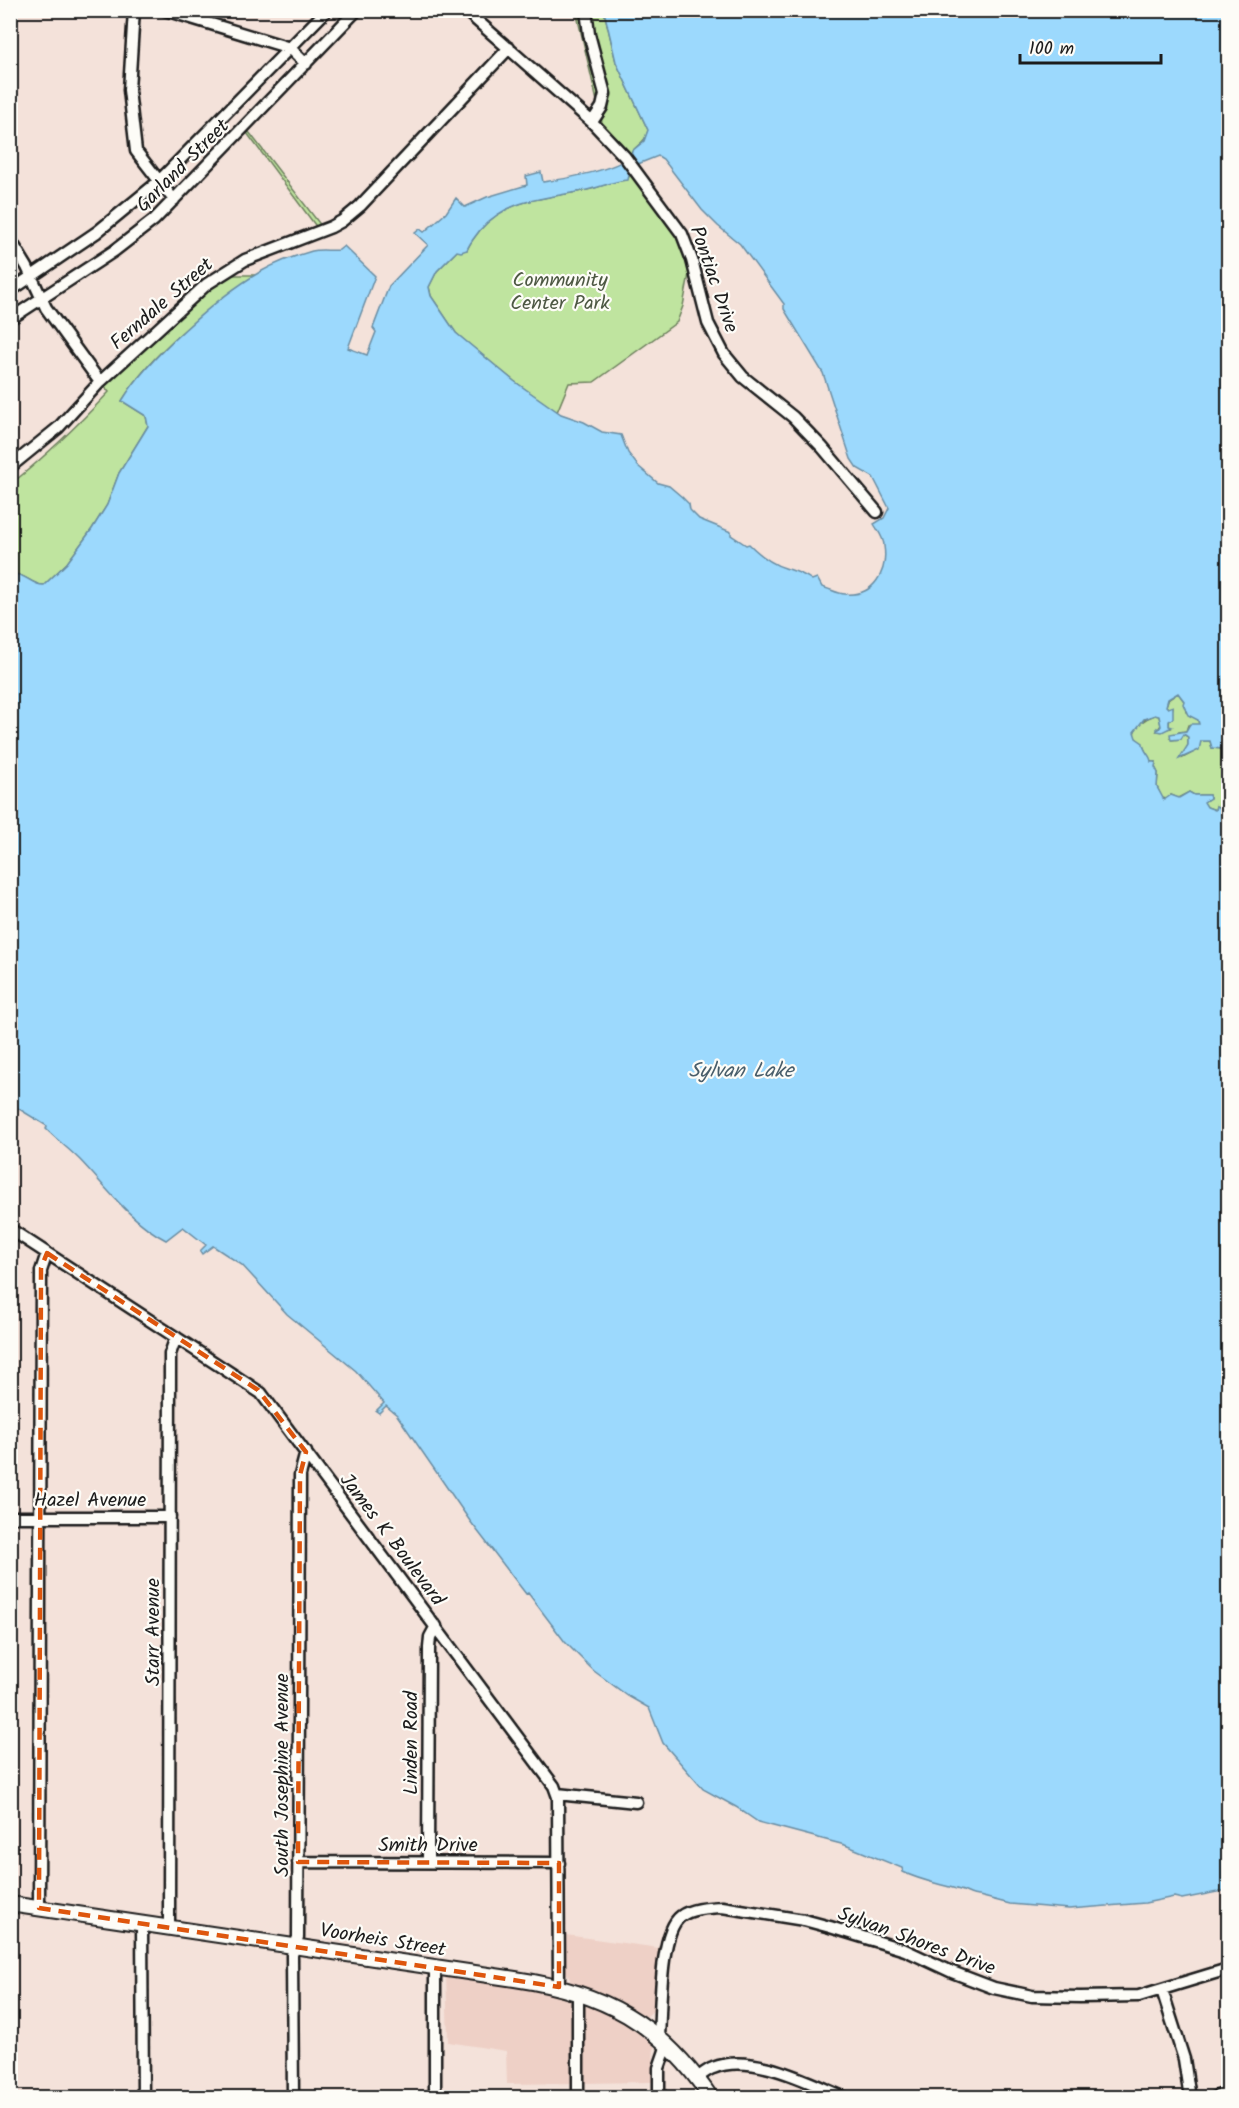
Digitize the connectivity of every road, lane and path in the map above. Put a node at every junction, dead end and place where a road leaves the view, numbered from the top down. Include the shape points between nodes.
1 (134, 10) edge
2 (165, 10) edge
3 (327, 10) edge
4 (357, 10) edge
5 (465, 10) edge
6 (586, 10) edge
7 (290, 48) junction
8 (509, 48) junction
9 (306, 64) junction
10 (592, 122) junction
11 (158, 182) junction
12 (174, 200) junction
13 (10, 239) edge
14 (32, 277) junction
15 (10, 291) edge
16 (42, 298) junction
17 (10, 319) edge
18 (100, 382) junction
19 (10, 467) edge
20 (877, 512) dead end
21 (10, 1229) edge
22 (47, 1253) junction
23 (176, 1337) junction
24 (306, 1452) junction
25 (10, 1517) edge
26 (40, 1517) junction
27 (170, 1517) junction
28 (436, 1626) junction
29 (557, 1794) junction
30 (636, 1802) dead end
31 (298, 1862) junction
32 (428, 1862) junction
33 (559, 1863) junction
34 (10, 1904) edge
35 (39, 1908) junction
36 (141, 1923) junction
37 (169, 1927) junction
38 (295, 1946) junction
39 (435, 1967) junction
40 (1228, 1969) edge
41 (559, 1987) junction
42 (1162, 1990) junction
43 (578, 1992) junction
44 (663, 2041) junction
45 (697, 2078) junction
46 (1228, 2092) edge
47 (143, 2097) edge
48 (293, 2097) edge
49 (435, 2097) edge
50 (578, 2097) edge
51 (659, 2097) edge
52 (711, 2097) edge
53 (846, 2097) edge
54 (1190, 2097) edge
55 (1213, 2097) edge

1 - 11 street via 129,90 135,151
2 - 7 street
3 - 7 street, Garland Street
4 - 9 street, Garland Street
5 - 8 street, Pontiac Drive
6 - 10 street via 604,94 602,107
7 - 9 street
7 - 11 street, Garland Street
8 - 10 street, Pontiac Drive
8 - 18 street, Ferndale Street via 382,184 342,221 225,271
9 - 12 street, Garland Street
10 - 20 street, Pontiac Drive via 625,157 682,234 708,323 724,354 743,377 793,417
11 - 12 street
11 - 14 street, Garland Street via 98,232
12 - 16 street, Garland Street via 135,236
13 - 14 street
14 - 15 street, Garland Street
14 - 16 street
16 - 17 street, Garland Street
16 - 18 street
18 - 19 street, Ferndale Street via 58,428
21 - 22 street, James K Boulevard
22 - 23 street, James K Boulevard
22 - 26 street via 41,1271
23 - 24 street, James K Boulevard via 261,1393
23 - 27 street, Starr Avenue via 170,1354
24 - 28 street, James K Boulevard
24 - 31 street, South Josephine Avenue via 300,1475
25 - 26 street, Hazel Avenue
26 - 27 street, Hazel Avenue
26 - 35 street
27 - 37 street, Starr Avenue
28 - 29 street, James K Boulevard
28 - 32 street, Linden Road via 429,1648
29 - 30 street
29 - 33 street
31 - 32 street, Smith Drive
31 - 38 street, South Josephine Avenue
32 - 33 street, Smith Drive
33 - 41 street
34 - 35 street, Voorheis Street
35 - 36 street, Voorheis Street
36 - 37 street, Voorheis Street
36 - 47 street
37 - 38 street, Voorheis Street
38 - 39 street, Voorheis Street
38 - 48 street, South Josephine Avenue
39 - 41 street, Voorheis Street
39 - 49 street
40 - 42 street, Sylvan Shores Drive
41 - 43 street, Voorheis Street
42 - 44 street, Sylvan Shores Drive via 1139,1996 1010,1993 904,1950 830,1927 710,1908 692,1911 672,1925 666,1944
42 - 54 street via 1184,2059
43 - 44 street, Voorheis Street via 628,2015
43 - 50 street
44 - 45 street, Voorheis Street
44 - 51 street, Sylvan Shores Drive
45 - 52 street, Voorheis Street
45 - 53 street via 711,2068 739,2063 763,2066
46 - 55 street

